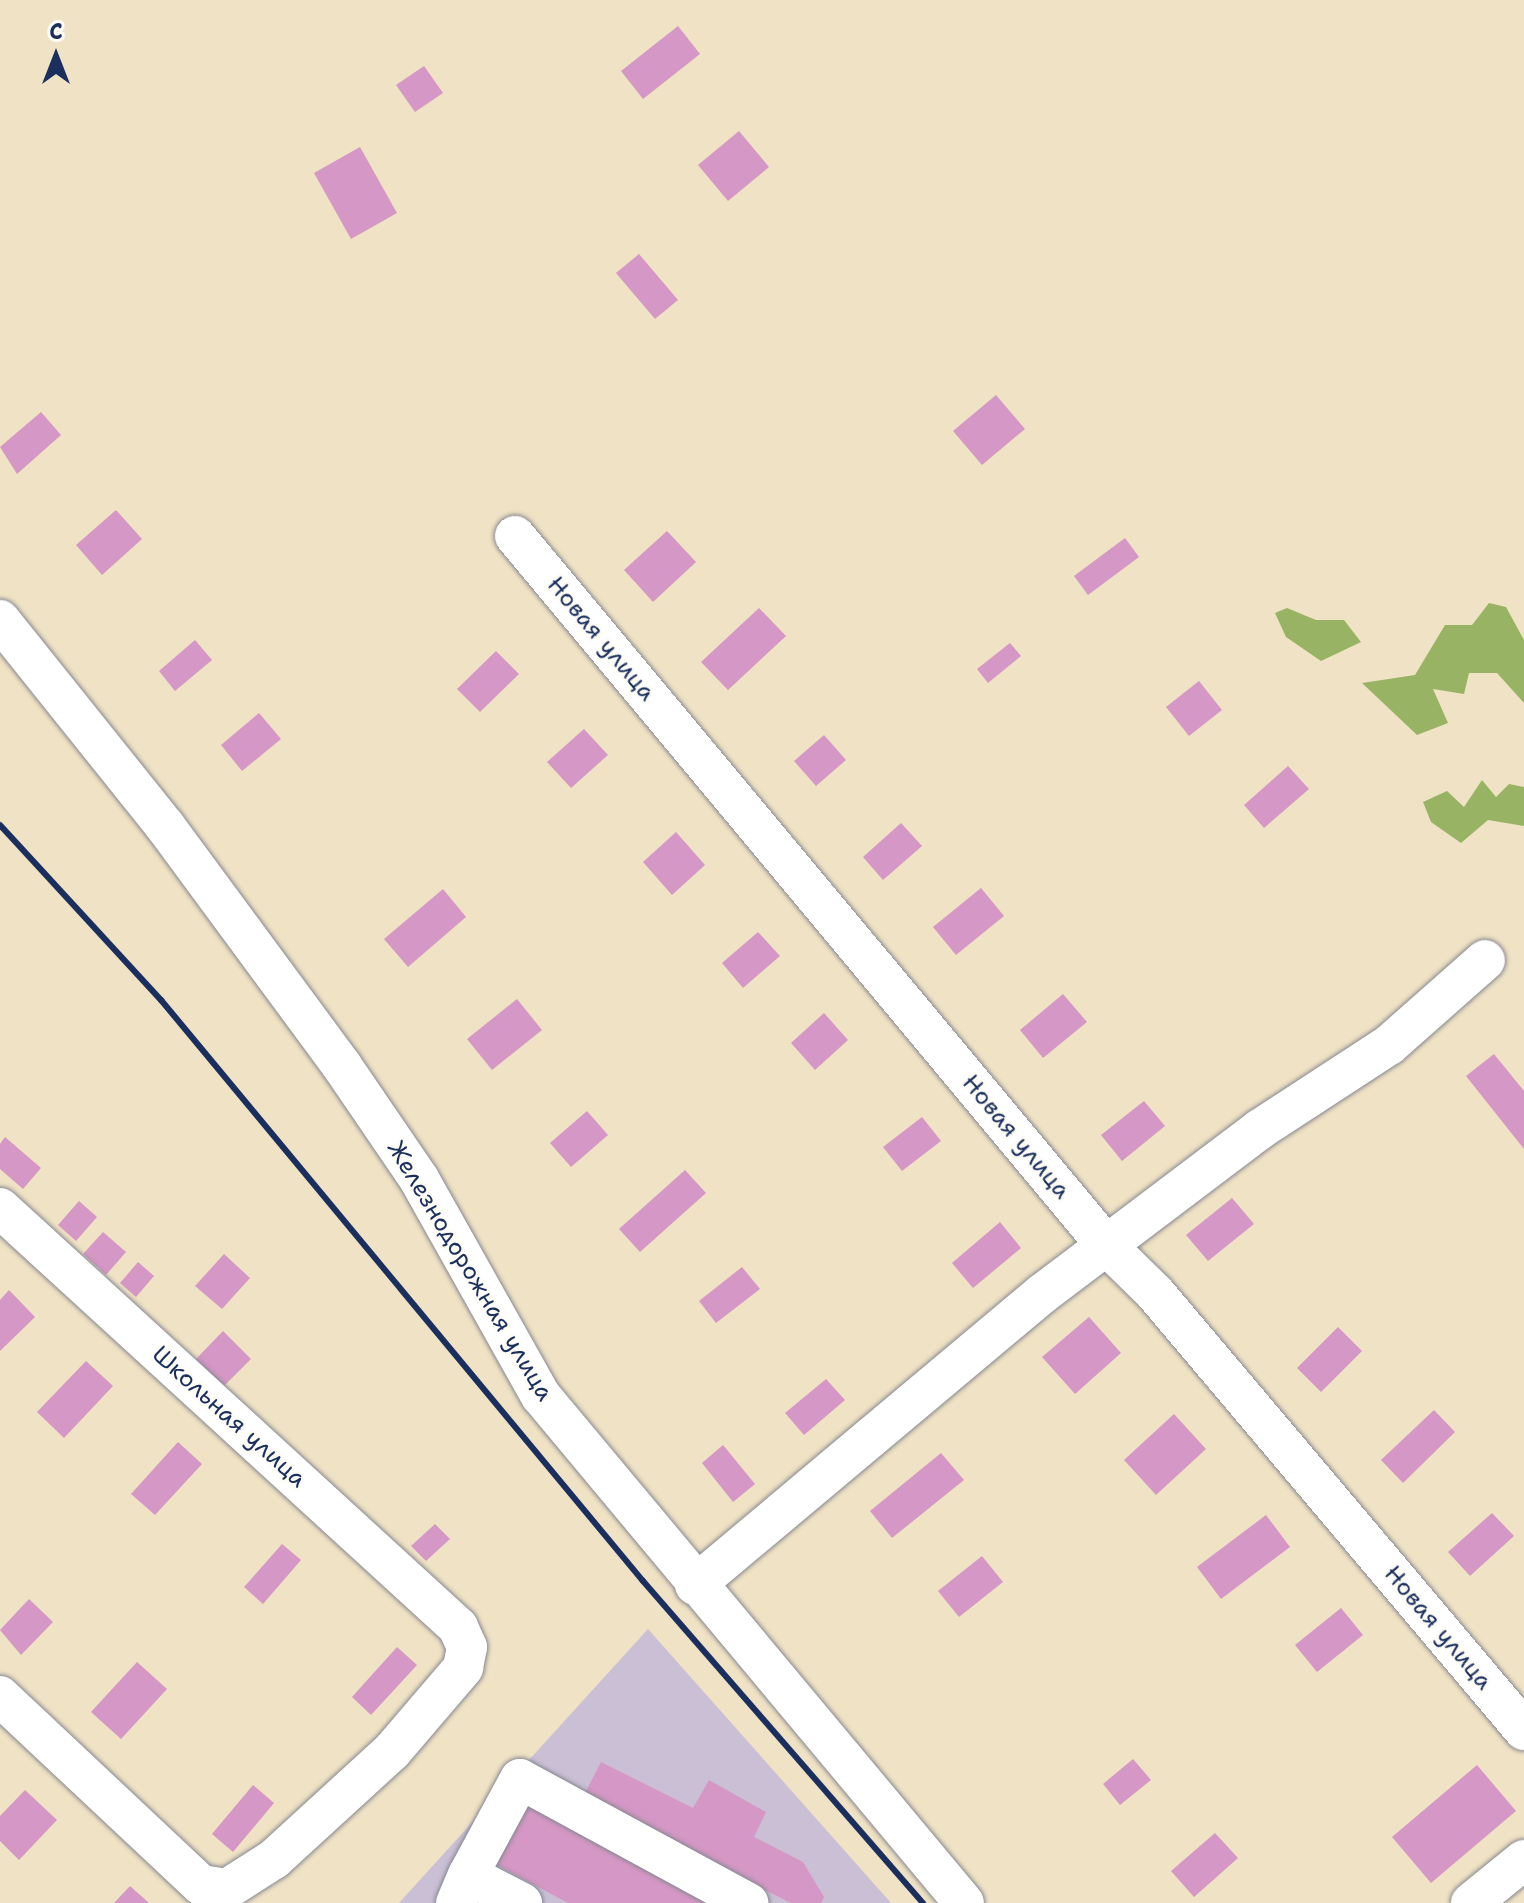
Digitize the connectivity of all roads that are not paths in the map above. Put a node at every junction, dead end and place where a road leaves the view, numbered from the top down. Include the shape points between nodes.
1 (515, 536) dead end
2 (0, 620) edge
3 (1485, 960) dead end
4 (0, 1208) edge
5 (1105, 1244) junction
6 (695, 1585) junction
7 (0, 1696) edge
8 (1524, 1730) edge
9 (1524, 1860) edge
10 (462, 1889) edge
11 (522, 1903) edge
12 (748, 1903) edge
13 (964, 1903) edge
14 (1471, 1903) edge

1 - 5 street, Новая улица
2 - 6 street, Железнодорожная улица via 165,826 342,1066 419,1179 541,1396
3 - 5 street via 1389,1045 1260,1129
4 - 7 street, Школьная улица via 458,1627 467,1647 463,1668 392,1751 274,1859 227,1889 201,1885
5 - 6 street
5 - 8 street, Новая улица via 1155,1293
6 - 13 street, Железнодорожная улица
9 - 14 street
10 - 11 street
10 - 12 street via 520,1779

